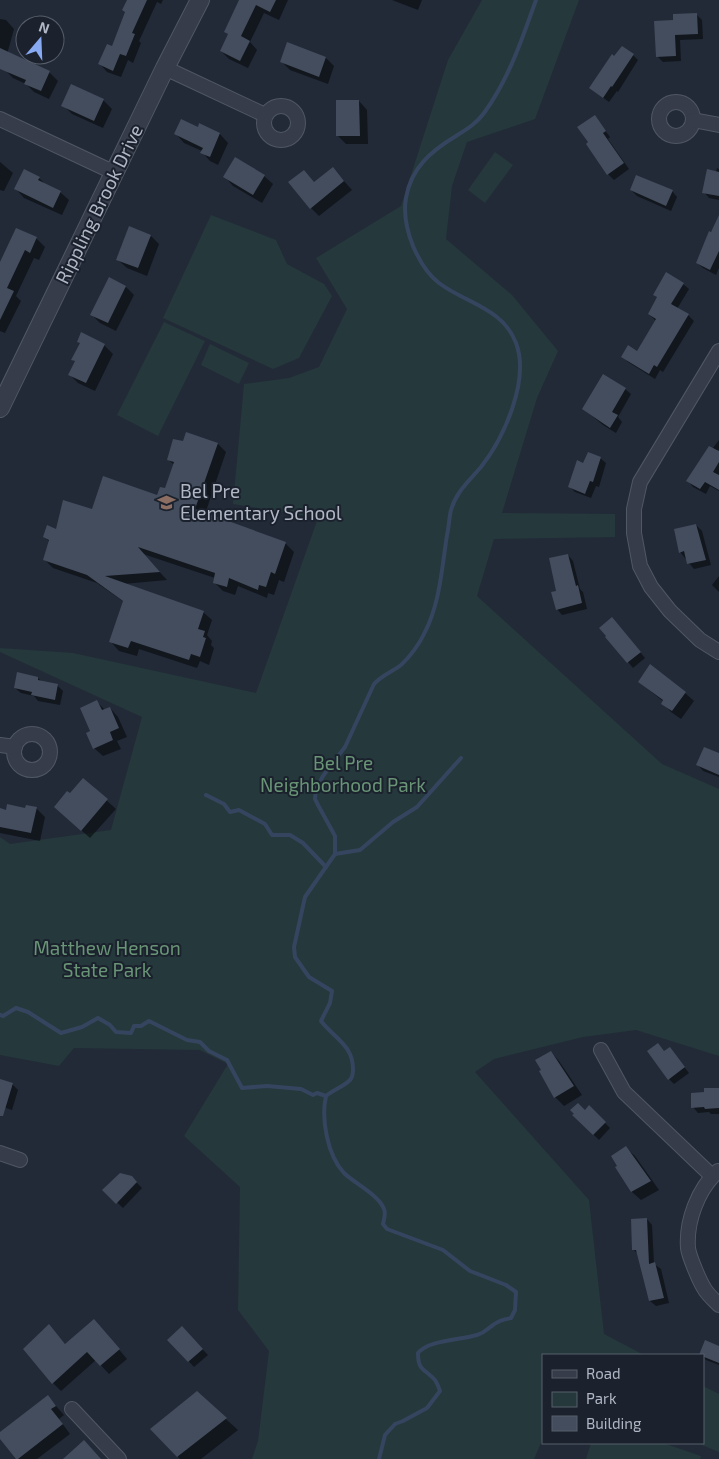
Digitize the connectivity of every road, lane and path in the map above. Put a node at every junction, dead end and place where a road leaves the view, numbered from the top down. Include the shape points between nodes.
1 (200, 0) edge
2 (165, 68) junction
3 (265, 115) dead end
4 (0, 119) edge
5 (693, 120) dead end
6 (719, 125) edge
7 (115, 173) junction
8 (719, 351) edge
9 (0, 408) edge
10 (719, 652) edge
11 (0, 745) edge
12 (15, 747) dead end
13 (601, 1050) dead end
14 (0, 1153) edge
15 (20, 1160) dead end
16 (716, 1173) edge
17 (719, 1305) edge
18 (72, 1409) dead end
19 (119, 1459) edge

1 - 2 street, Rippling Brook Drive
2 - 3 street
2 - 7 street, Rippling Brook Drive
4 - 7 street
5 - 6 street
7 - 9 street, Rippling Brook Drive
8 - 10 street via 640,482 634,509 634,533 640,566 651,587 700,640
11 - 12 street
13 - 16 street via 624,1092
14 - 15 street
16 - 17 street via 698,1196 689,1228 688,1249 704,1288
18 - 19 street

